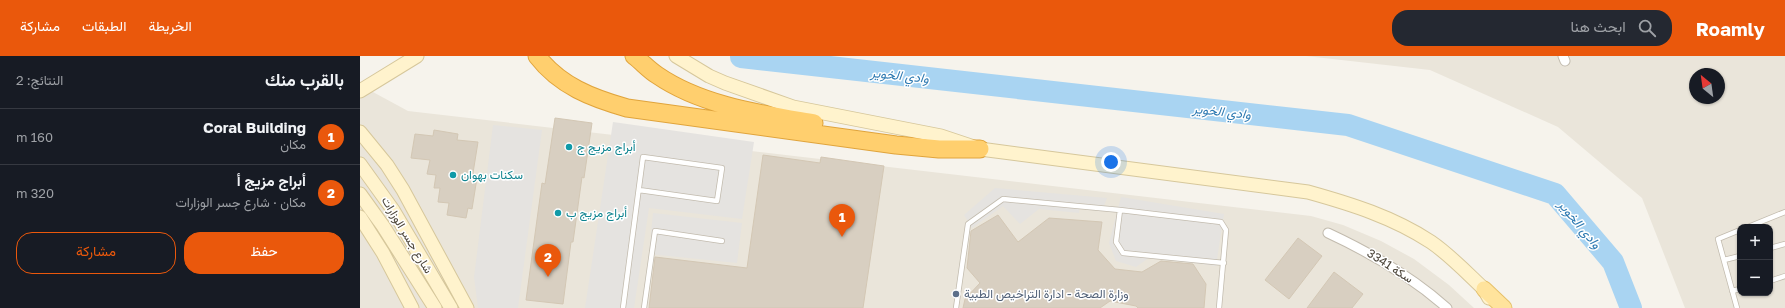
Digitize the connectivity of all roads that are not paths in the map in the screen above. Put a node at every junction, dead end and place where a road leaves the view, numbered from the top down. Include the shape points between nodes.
1 (417, 56) edge
2 (537, 56) edge
3 (634, 56) edge
4 (676, 56) edge
5 (361, 91) edge
6 (360, 132) edge
7 (365, 142) edge
8 (980, 149) junction
9 (362, 166) edge
10 (639, 190) junction
11 (360, 194) edge
12 (1120, 210) junction
13 (1785, 212) edge
14 (360, 217) edge
15 (1755, 224) edge
16 (1737, 231) edge
17 (1328, 233) dead end
18 (722, 240) dead end
19 (1785, 244) edge
20 (1773, 247) edge
21 (1737, 257) edge
22 (1724, 260) junction
23 (1224, 263) junction
24 (1785, 276) edge
25 (1773, 280) edge
26 (1484, 289) junction
27 (1737, 290) edge
28 (1732, 291) junction
29 (412, 308) edge
30 (435, 308) edge
31 (451, 308) edge
32 (467, 308) edge
33 (623, 308) edge
34 (644, 308) edge
35 (956, 308) edge
36 (1219, 308) edge
37 (1447, 308) edge
38 (1494, 308) edge
39 (1504, 308) edge
40 (1737, 308) edge

1 - 5 street
2 - 8 highway via 545,67 571,88 595,99 627,108 896,145
3 - 8 highway via 658,76 679,87 714,102 750,112
4 - 8 street via 725,84 793,108 941,136
6 - 7 street
7 - 32 street via 403,190
8 - 26 street via 1308,192 1351,204 1401,224 1432,242
9 - 31 street, شارع جسر الوزارات via 393,210
10 - 10 lane via 643,157 722,168 717,201
10 - 33 lane
11 - 30 street, شارع جسر الوزارات
12 - 23 lane via 1221,222 1226,230
12 - 23 lane via 1116,242 1123,253
12 - 35 lane via 1003,199 968,224
13 - 15 lane
14 - 29 street via 383,253
16 - 22 lane via 1718,239
17 - 37 street, سكة 3341 via 1367,251 1404,273
18 - 34 lane via 655,231
19 - 20 lane
21 - 22 lane
22 - 28 lane
23 - 36 lane
24 - 25 lane
26 - 38 street
26 - 39 main road
27 - 28 lane
28 - 40 lane

